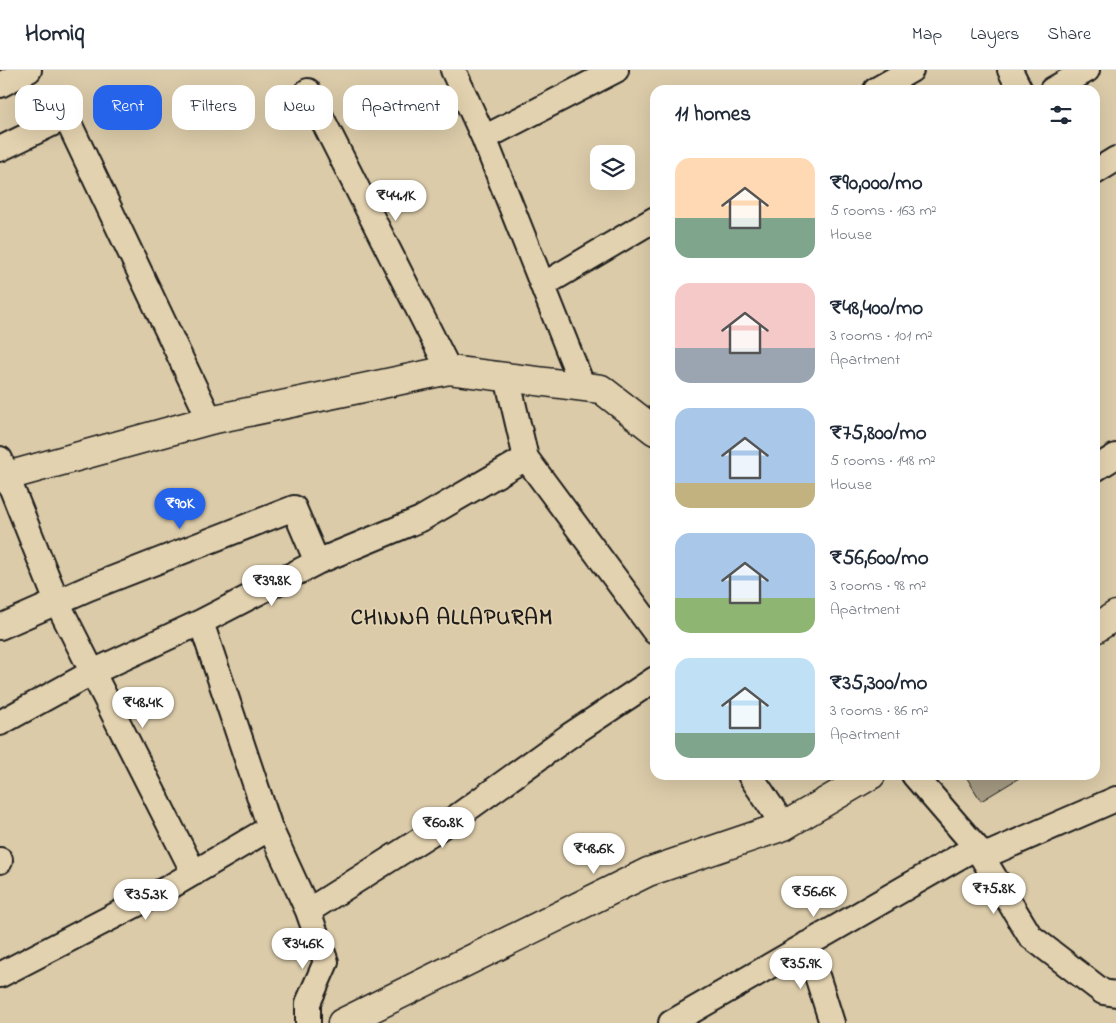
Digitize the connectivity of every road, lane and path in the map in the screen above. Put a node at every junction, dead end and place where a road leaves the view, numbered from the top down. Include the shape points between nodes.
1 (29, 70) edge
2 (453, 70) edge
3 (616, 70) edge
4 (911, 70) edge
5 (1010, 70) edge
6 (1087, 70) edge
7 (0, 85) edge
8 (885, 85) edge
9 (1018, 85) edge
10 (1061, 85) edge
11 (328, 130) edge
12 (484, 138) junction
13 (0, 149) edge
14 (1116, 159) edge
15 (1100, 169) edge
16 (650, 222) edge
17 (543, 285) junction
18 (449, 370) junction
19 (507, 377) junction
20 (583, 387) junction
21 (210, 420) junction
22 (650, 427) edge
23 (1116, 456) edge
24 (526, 458) junction
25 (1100, 466) edge
26 (3, 470) edge
27 (317, 562) junction
28 (57, 602) junction
29 (1116, 615) edge
30 (201, 622) junction
31 (650, 625) edge
32 (1100, 626) edge
33 (0, 628) edge
34 (92, 672) junction
35 (650, 682) edge
36 (0, 723) edge
37 (753, 780) edge
38 (862, 780) edge
39 (918, 780) edge
40 (1116, 799) edge
41 (784, 826) junction
42 (270, 828) junction
43 (979, 852) junction
44 (194, 873) junction
45 (308, 911) junction
46 (807, 944) junction
47 (0, 975) edge
48 (1116, 994) edge
49 (308, 1023) edge
50 (342, 1023) edge
51 (671, 1023) edge
52 (832, 1023) edge

1 - 7 street
2 - 12 street
3 - 12 street
4 - 8 street
5 - 9 street
6 - 10 street
11 - 18 street
12 - 17 street
13 - 21 street via 66,117
14 - 15 street
16 - 17 street
17 - 20 street
18 - 19 street
18 - 21 street
19 - 20 street
19 - 24 street
20 - 22 street via 601,389
21 - 26 street
23 - 25 street
24 - 27 street via 421,519
24 - 31 street
26 - 28 street
27 - 28 street via 294,508
27 - 30 street
28 - 33 street
28 - 34 street
29 - 32 street
30 - 34 street
30 - 42 street
34 - 36 street
34 - 44 street
35 - 45 street via 455,818
37 - 41 street
38 - 41 street
39 - 43 street
40 - 43 street
41 - 50 street via 648,872
42 - 44 street
42 - 45 street
43 - 46 street
43 - 48 street via 1030,936 1103,992
44 - 47 street
45 - 49 street via 326,962 308,1003
46 - 51 street
46 - 52 street

